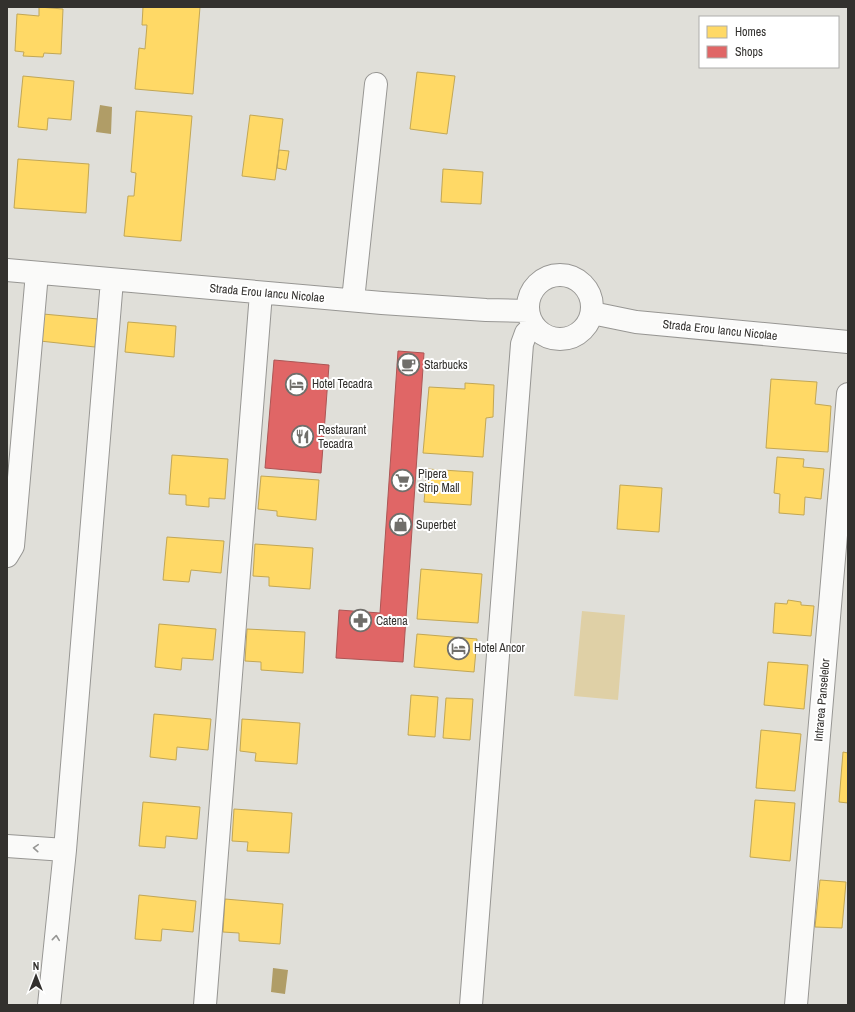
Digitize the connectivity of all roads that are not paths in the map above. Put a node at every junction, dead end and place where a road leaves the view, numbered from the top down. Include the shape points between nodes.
1 (376, 84) dead end
2 (7, 270) edge
3 (38, 273) junction
4 (112, 280) junction
5 (261, 293) junction
6 (353, 300) junction
7 (592, 313) junction
8 (531, 319) junction
9 (848, 342) edge
10 (848, 394) edge
11 (7, 556) edge
12 (7, 846) edge
13 (65, 850) junction
14 (49, 1005) edge
15 (205, 1005) edge
16 (471, 1005) edge
17 (796, 1005) edge

1 - 6 street
2 - 3 street, Strada Erou Iancu Nicolae
3 - 4 street, Strada Erou Iancu Nicolae
3 - 11 street via 12,546
4 - 5 street, Strada Erou Iancu Nicolae
4 - 13 street
5 - 6 street, Strada Erou Iancu Nicolae
5 - 15 street
6 - 8 street, Strada Erou Iancu Nicolae via 460,308
7 - 8 street via 581,332 561,339 542,334
7 - 8 street via 592,302 581,283 572,277 550,276 540,282 528,300
7 - 9 street, Strada Erou Iancu Nicolae via 636,322
8 - 16 street via 522,344
10 - 17 street, Intrarea Panselelor
13 -> 12 street
14 -> 13 street

